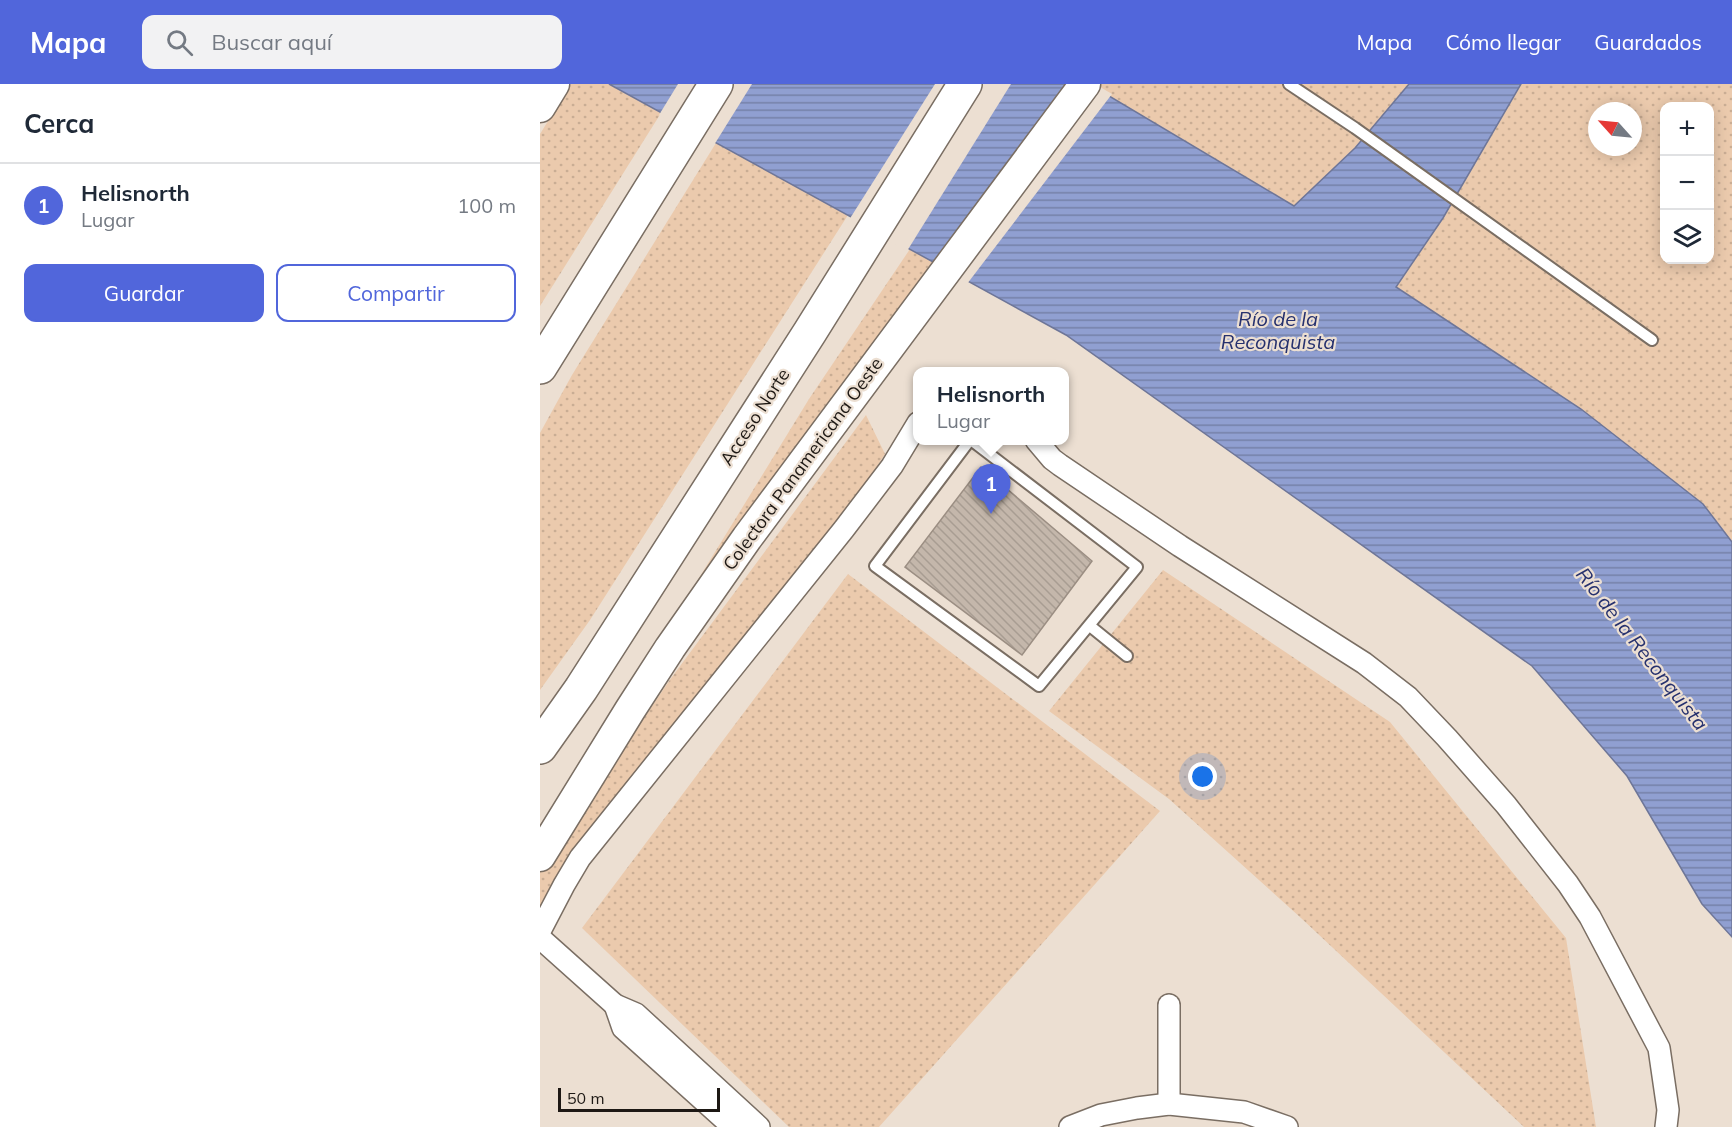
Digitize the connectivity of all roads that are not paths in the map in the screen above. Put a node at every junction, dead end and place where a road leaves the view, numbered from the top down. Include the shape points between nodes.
1 (716, 84) edge
2 (965, 84) edge
3 (1085, 84) edge
4 (1289, 84) edge
5 (1652, 340) dead end
6 (540, 368) edge
7 (913, 431) edge
8 (967, 445) edge
9 (975, 445) edge
10 (1040, 445) edge
11 (1090, 626) junction
12 (1127, 656) dead end
13 (540, 747) edge
14 (540, 856) edge
15 (540, 931) edge
16 (540, 938) edge
17 (615, 1005) junction
18 (1169, 1005) dead end
19 (1169, 1104) junction
20 (733, 1127) edge
21 (759, 1127) edge
22 (1070, 1127) edge
23 (1287, 1127) edge
24 (1666, 1127) edge

1 - 6 highway
2 - 13 highway, Acceso Norte via 587,680
3 - 14 main road, Colectora Panamericana Oeste via 768,509 670,648
4 - 5 lane
7 - 15 street via 892,466 844,529 580,858
8 - 11 lane via 875,567 1039,686
9 - 11 lane via 1137,567
10 - 24 street via 1060,465 1179,546 1364,663 1408,697 1447,738 1506,805 1590,917 1659,1048 1668,1110
11 - 12 lane
16 - 17 street
17 - 20 street via 623,1028
17 - 21 street via 636,1014
18 - 19 street
19 - 22 street via 1101,1115
19 - 23 street via 1244,1112

